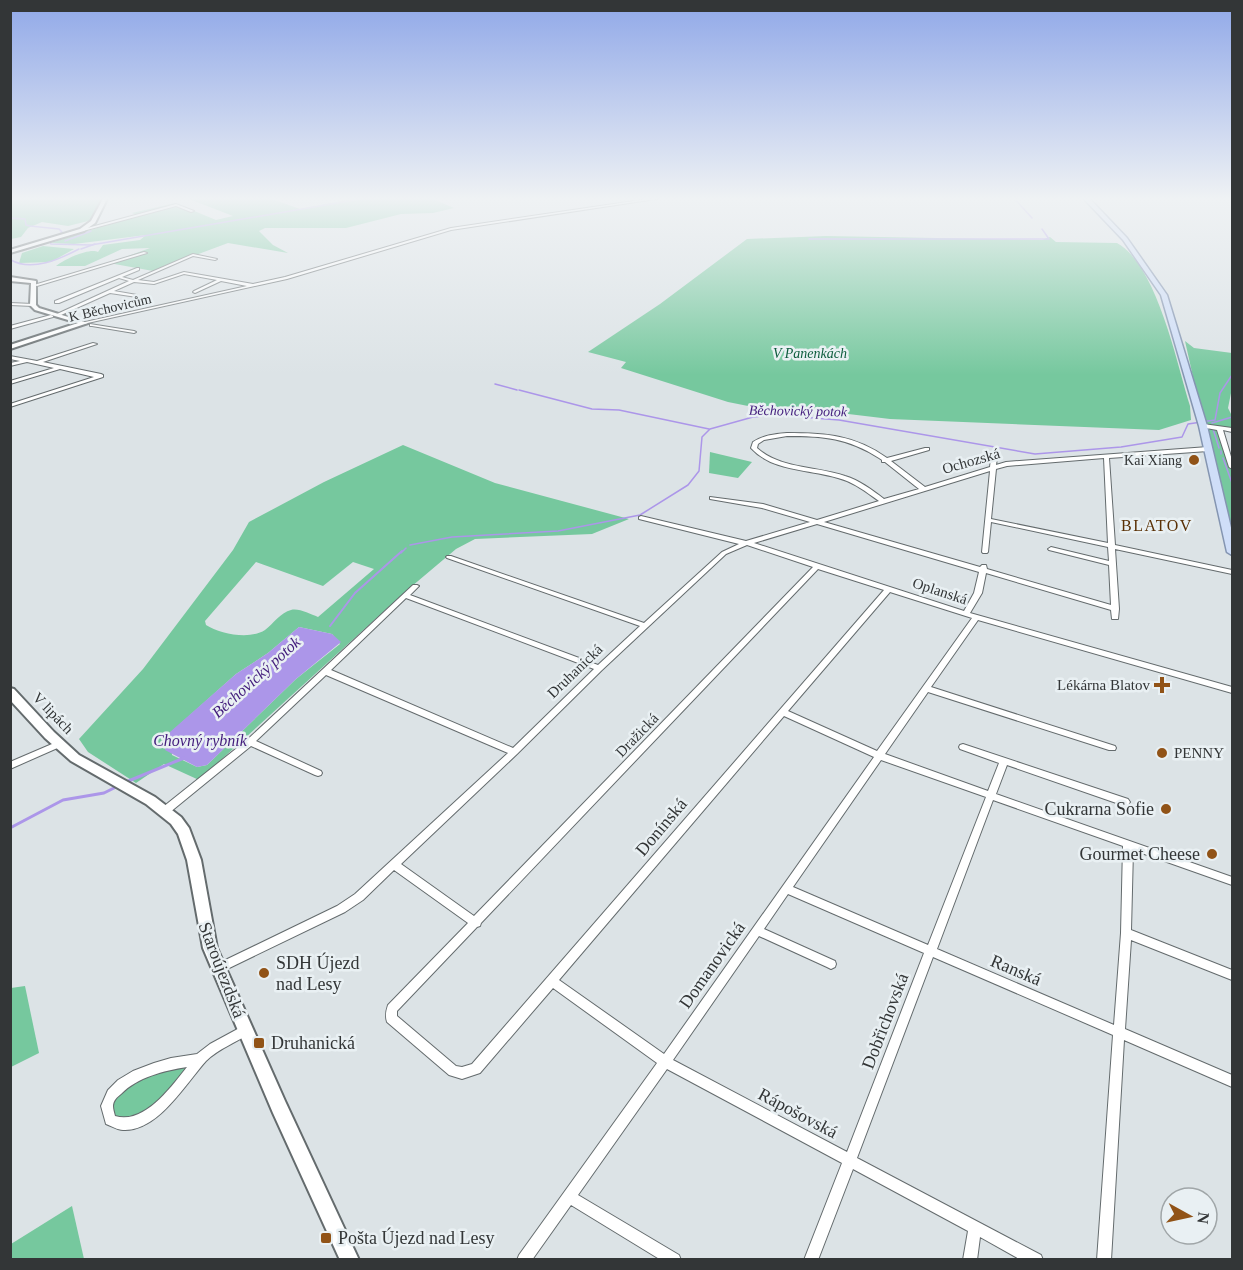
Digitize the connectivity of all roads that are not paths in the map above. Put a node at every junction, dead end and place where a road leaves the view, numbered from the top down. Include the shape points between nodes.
1 (133, 256) edge
2 (190, 256) edge
3 (200, 256) edge
4 (361, 256) edge
5 (1137, 256) edge
6 (215, 259) dead end
7 (138, 269) dead end
8 (118, 277) junction
9 (10, 279) edge
10 (222, 280) junction
11 (134, 281) junction
12 (36, 285) junction
13 (255, 286) junction
14 (110, 292) junction
15 (195, 292) dead end
16 (135, 296) dead end
17 (57, 302) dead end
18 (12, 304) edge
19 (33, 305) junction
20 (59, 314) junction
21 (51, 316) dead end
22 (85, 323) junction
23 (10, 328) edge
24 (134, 333) dead end
25 (95, 344) dead end
26 (10, 347) edge
27 (10, 357) edge
28 (26, 360) junction
29 (37, 362) junction
30 (10, 365) edge
31 (59, 367) junction
32 (10, 382) edge
33 (10, 406) edge
34 (1202, 424) junction
35 (1219, 428) junction
36 (1233, 430) edge
37 (927, 449) dead end
38 (1208, 449) junction
39 (993, 458) dead end
40 (1107, 459) junction
41 (885, 461) junction
42 (1233, 467) edge
43 (993, 468) junction
44 (924, 489) junction
45 (712, 498) dead end
46 (883, 501) junction
47 (641, 518) dead end
48 (989, 520) junction
49 (815, 523) junction
50 (749, 544) junction
51 (1110, 546) junction
52 (1051, 549) dead end
53 (985, 552) dead end
54 (1233, 552) edge
55 (449, 557) dead end
56 (1112, 564) junction
57 (817, 566) junction
58 (983, 569) junction
59 (1233, 572) edge
60 (415, 586) dead end
61 (888, 589) junction
62 (406, 596) junction
63 (966, 614) junction
64 (976, 617) junction
65 (646, 626) junction
66 (599, 668) junction
67 (325, 670) junction
68 (927, 689) junction
69 (1233, 690) edge
70 (10, 692) edge
71 (783, 712) junction
72 (250, 741) junction
73 (59, 744) junction
74 (963, 747) dead end
75 (1112, 748) dead end
76 (514, 752) junction
77 (73, 756) joint
78 (880, 756) junction
79 (1004, 761) junction
80 (10, 766) edge
81 (318, 773) dead end
82 (992, 795) junction
83 (1125, 802) dead end
84 (166, 810) junction
85 (1128, 844) junction
86 (393, 864) junction
87 (1233, 881) edge
88 (787, 889) junction
89 (476, 923) junction
90 (758, 931) junction
91 (1125, 933) junction
92 (931, 952) junction
93 (831, 964) dead end
94 (219, 968) junction
95 (1233, 975) edge
96 (553, 982) junction
97 (245, 1030) junction
98 (1119, 1032) junction
99 (199, 1060) junction
100 (665, 1062) junction
101 (453, 1071) joint
102 (1233, 1081) edge
103 (850, 1161) junction
104 (569, 1197) junction
105 (975, 1227) junction
106 (350, 1260) edge
107 (524, 1260) edge
108 (674, 1260) edge
109 (811, 1260) edge
110 (970, 1260) edge
111 (1036, 1260) edge
112 (1104, 1260) edge

1 - 12 street
2 - 11 street
3 - 6 street
4 - 13 street, K Běchovicům
5 - 34 main road via 1162,292
7 - 8 street
8 - 11 street
8 - 17 street
9 - 12 street
10 - 11 street via 179,273 154,283
10 - 13 street
10 - 15 street
11 - 14 street
12 - 19 street
13 - 22 street, K Běchovicům
14 - 16 street
14 - 20 street
18 - 19 street
19 - 20 street
20 - 22 street
21 - 23 street
22 - 24 street
22 - 26 street, K Běchovicům
25 - 29 street
27 - 28 street
28 - 29 street
28 - 30 street
29 - 31 street
31 - 32 street
31 - 33 street via 101,376
34 - 35 street
34 - 38 main road
35 - 36 street
35 - 42 street
37 - 41 street
38 - 40 street, Ochozská
38 - 54 main road
39 - 43 street
40 - 43 street, Ochozská
40 - 51 street
41 - 44 street
41 - 46 street via 846,440 778,434 759,438 754,448 764,458 844,477
43 - 44 street, Ochozská
43 - 48 street
44 - 46 street, Ochozská
45 - 49 street via 762,506
46 - 49 street, Ochozská
47 - 50 street, Oplanská
48 - 51 street
48 - 53 street
49 - 50 street, Ochozská
49 - 58 street
50 - 57 street, Oplanská
50 - 65 street, Druhanická via 724,553
51 - 56 street
51 - 59 street
52 - 56 street
55 - 65 street
56 - 58 street via 1115,613
57 - 61 street, Oplanská
57 - 89 street, Dražická
58 - 63 street via 978,592
60 - 62 street
61 - 63 street, Oplanská
61 - 71 street, Donínská
62 - 66 street
62 - 67 street
63 - 64 street, Oplanská
64 - 68 street, Domanovická
64 - 69 street, Oplanská
65 - 66 street, Druhanická
66 - 76 street, Druhanická
67 - 72 street
67 - 76 street
68 - 75 street
68 - 78 street, Domanovická
70 - 73 street, V lipách
71 - 78 street
71 - 96 street, Donínská
72 - 81 street
72 - 84 street
73 - 77 street, V lipách
73 - 80 street
74 - 79 street
76 - 86 street, Druhanická
77 - 84 street, Staroújezdská
78 - 82 street
78 - 88 street, Domanovická
79 - 82 street, Dobřichovská
79 - 83 street
82 - 85 street
82 - 92 street, Dobřichovská
84 - 94 street, Staroújezdská via 183,830 193,854 204,929
85 - 87 street
85 - 91 street
86 - 89 street
86 - 94 street, Druhanická via 359,897 340,909
88 - 90 street, Domanovická
88 - 92 street, Ranská
89 - 101 street, Dražická via 390,1012 392,1018
90 - 93 street
90 - 100 street, Domanovická
91 - 95 street
91 - 98 street
92 - 98 street, Ranská
92 - 103 street, Dobřichovská
94 - 97 street, Staroújezdská
96 - 100 street, Rápošovská
96 - 101 street, Donínská via 476,1069
97 - 99 street
97 - 106 street, Staroújezdská
98 - 102 street, Ranská
98 - 112 street
99 - 99 street via 166,1064 123,1084 108,1103 106,1113 110,1120 123,1126 149,1114 182,1084
100 - 103 street, Rápošovská
100 - 104 street, Domanovická
103 - 105 street, Rápošovská
103 - 109 street, Dobřichovská
104 - 107 street, Domanovická
104 - 108 street
105 - 110 street
105 - 111 street, Rápošovská

